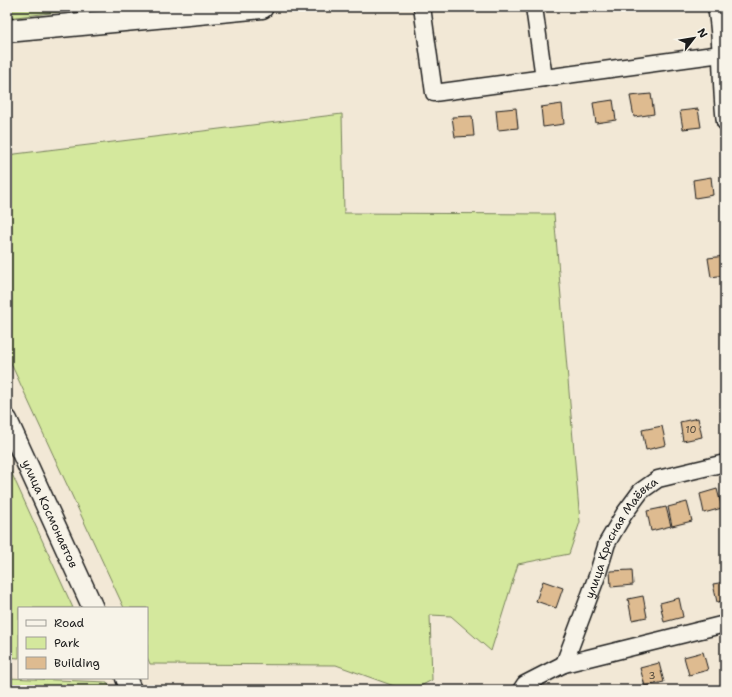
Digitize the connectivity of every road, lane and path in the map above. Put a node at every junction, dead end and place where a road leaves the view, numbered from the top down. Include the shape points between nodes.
1 (262, 7) edge
2 (422, 7) edge
3 (534, 7) edge
4 (716, 7) edge
5 (7, 31) edge
6 (721, 54) junction
7 (544, 78) junction
8 (725, 122) edge
9 (7, 420) edge
10 (725, 463) edge
11 (94, 607) edge
12 (725, 624) edge
13 (564, 664) junction
14 (126, 679) edge
15 (131, 690) edge
16 (521, 690) edge

1 - 5 main road
2 - 7 street via 434,93
3 - 7 street
4 - 6 street
6 - 7 street
6 - 8 street
9 - 11 street, улица Космонавтов
10 - 13 street, улица Красная Маёвка via 658,479 641,491 607,543
12 - 13 street
13 - 16 street via 525,684
14 - 15 street

